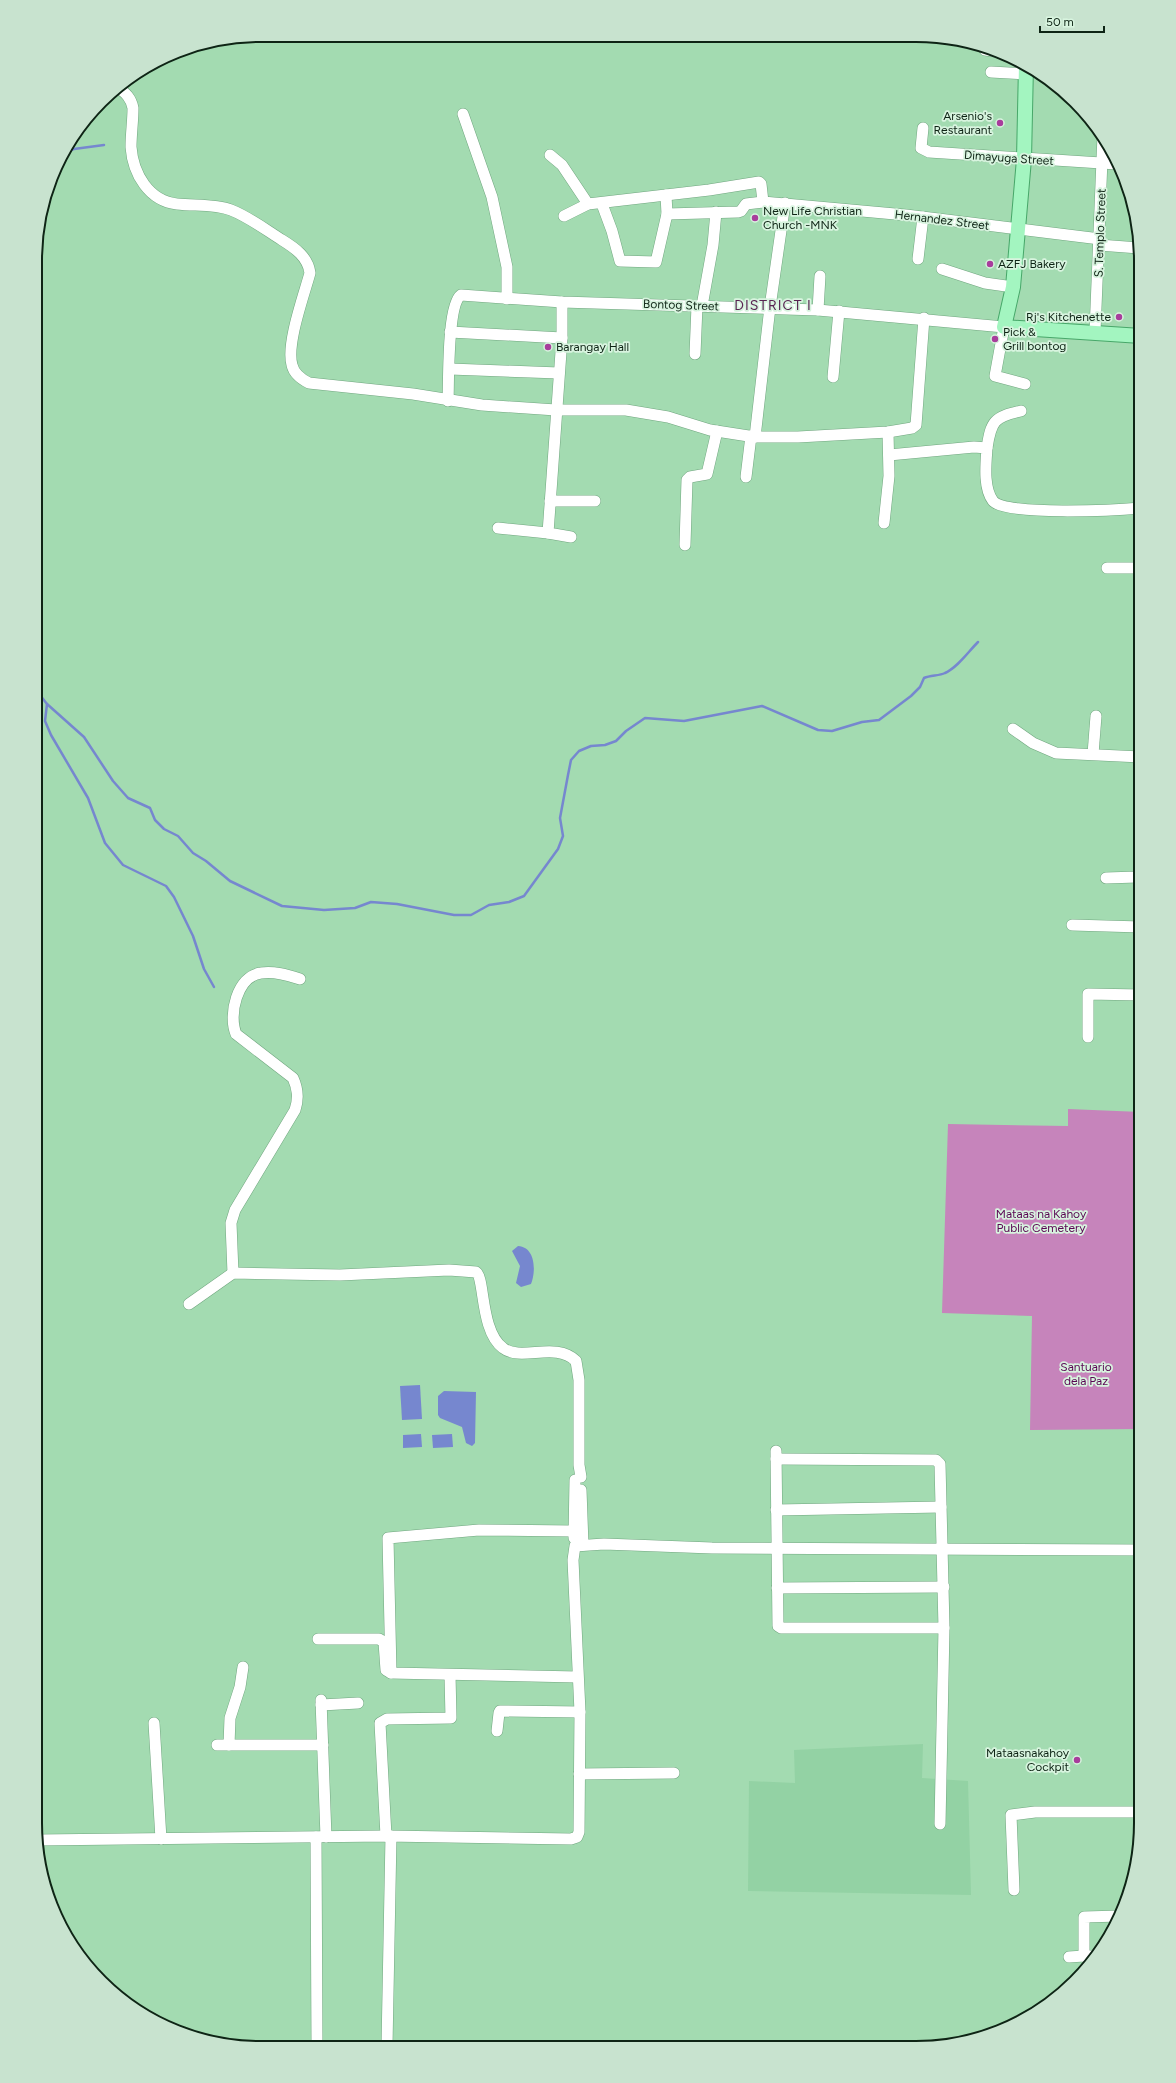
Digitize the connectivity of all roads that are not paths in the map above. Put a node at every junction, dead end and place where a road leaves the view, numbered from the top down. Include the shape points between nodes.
1 (1023, 70) edge
2 (992, 72) dead end
3 (1026, 72) edge
4 (122, 91) edge
5 (463, 114) dead end
6 (923, 128) dead end
7 (1103, 147) edge
8 (550, 155) dead end
9 (1024, 159) junction
10 (1102, 163) junction
11 (1111, 164) edge
12 (666, 195) junction
13 (763, 202) junction
14 (785, 203) junction
15 (588, 204) junction
16 (602, 204) junction
17 (716, 212) junction
18 (667, 214) junction
19 (564, 216) dead end
20 (923, 217) junction
21 (1017, 229) junction
22 (1100, 242) junction
23 (1134, 247) edge
24 (918, 260) dead end
25 (942, 269) dead end
26 (820, 276) dead end
27 (1013, 287) junction
28 (507, 299) junction
29 (562, 302) junction
30 (699, 306) junction
31 (770, 307) junction
32 (818, 310) junction
33 (839, 311) junction
34 (924, 318) junction
35 (1004, 327) junction
36 (450, 332) junction
37 (1096, 332) junction
38 (1134, 335) edge
39 (562, 338) junction
40 (695, 354) dead end
41 (450, 369) junction
42 (559, 373) junction
43 (833, 377) dead end
44 (1025, 384) dead end
45 (448, 401) junction
46 (556, 410) junction
47 (1021, 411) dead end
48 (717, 431) junction
49 (888, 432) junction
50 (753, 436) junction
51 (987, 448) junction
52 (888, 455) junction
53 (746, 477) dead end
54 (595, 501) dead end
55 (550, 502) junction
56 (1134, 508) edge
57 (884, 523) dead end
58 (498, 528) dead end
59 (548, 533) junction
60 (571, 537) dead end
61 (685, 545) dead end
62 (1107, 568) dead end
63 (1134, 568) edge
64 (1096, 716) dead end
65 (1013, 729) dead end
66 (1093, 754) junction
67 (1134, 757) edge
68 (1134, 877) edge
69 (1106, 878) dead end
70 (1072, 925) dead end
71 (1134, 927) edge
72 (300, 978) dead end
73 (1134, 995) edge
74 (1088, 1037) dead end
75 (232, 1273) junction
76 (189, 1304) dead end
77 (578, 1479) junction
78 (941, 1507) junction
79 (776, 1510) junction
80 (573, 1531) junction
81 (579, 1546) junction
82 (942, 1548) junction
83 (777, 1549) junction
84 (1134, 1550) edge
85 (944, 1587) junction
86 (777, 1588) junction
87 (944, 1628) junction
88 (318, 1639) dead end
89 (243, 1667) dead end
90 (392, 1673) junction
91 (450, 1675) junction
92 (578, 1677) junction
93 (358, 1703) dead end
94 (580, 1712) junction
95 (154, 1723) dead end
96 (497, 1731) dead end
97 (217, 1745) dead end
98 (229, 1745) junction
99 (323, 1745) junction
100 (674, 1773) dead end
101 (579, 1774) junction
102 (1134, 1812) edge
103 (940, 1824) dead end
104 (388, 1836) junction
105 (321, 1837) junction
106 (161, 1839) junction
107 (42, 1840) edge
108 (1014, 1890) dead end
109 (1112, 1916) edge
110 (1084, 1956) junction
111 (1089, 1956) edge
112 (1069, 1957) dead end
113 (317, 2041) edge
114 (387, 2041) edge

1 - 2 street
3 - 9 main road
4 - 45 street via 132,101 134,108 133,155 138,176 147,190 160,200 175,204 213,206 231,210 305,258 310,273 291,350 293,368 302,380 308,383 413,394
5 - 28 street via 492,197 507,267
6 - 9 street, Dimayuga Street via 921,146 925,151
7 - 10 street, S. Templo Street
8 - 15 street via 562,165
9 - 10 street, Dimayuga Street
9 - 21 main road
10 - 11 street, Dimayuga Street
10 - 22 street, S. Templo Street
12 - 13 street via 759,182 762,184
12 - 16 street via 630,198
12 - 18 street
13 - 14 street, Hernandez Street
13 - 17 street, Hernandez Street via 746,204 740,211
14 - 20 street, Hernandez Street
14 - 31 street
15 - 16 street
15 - 19 street
16 - 18 street via 620,261 657,261
17 - 18 street, Hernandez Street
17 - 30 street via 713,245
20 - 21 street, Hernandez Street
20 - 24 street
21 - 22 street, Hernandez Street
21 - 27 main road
22 - 23 street, Hernandez Street
22 - 37 street, S. Templo Street
25 - 27 street via 985,283
26 - 32 street
27 - 35 main road
28 - 29 street, Bontog Street
28 - 36 street, Bontog Street via 461,295 456,300
29 - 30 street, Bontog Street
29 - 39 street
30 - 31 street, Bontog Street
30 - 40 street
31 - 32 street, Bontog Street
31 - 50 street
32 - 33 street, Bontog Street
33 - 34 street, Bontog Street
33 - 43 street
34 - 35 street, Bontog Street
34 - 49 street via 916,425
35 - 37 main road
35 - 44 street via 995,376
36 - 39 street
36 - 41 street
37 - 38 main road
39 - 42 street
41 - 42 street
41 - 45 street
42 - 46 street
45 - 46 street
46 - 48 street via 626,410 668,417
46 - 55 street
47 - 51 street via 1007,414 993,422
48 - 50 street
48 - 61 street via 707,474 690,477 687,480
49 - 50 street via 798,437
49 - 52 street
50 - 53 street
51 - 52 street
51 - 56 street via 988,489 998,506 1011,510
52 - 57 street
54 - 55 street
55 - 59 street
58 - 59 street
59 - 60 street
62 - 63 street
64 - 66 street
65 - 66 street via 1033,743 1056,753
66 - 67 street
68 - 69 street
70 - 71 street
72 - 75 street via 277,972 259,973 245,980 235,999 232,1024 236,1034 293,1078 298,1101 235,1210 231,1223
73 - 74 street via 1088,994
75 - 76 street
75 - 77 street via 366,1275 449,1270 476,1272 481,1278 483,1306 490,1329 503,1348 512,1352 563,1352 576,1362 579,1380
77 - 80 street
77 - 81 street
78 - 79 street
78 - 79 street via 941,1472 940,1464 936,1460 776,1455
78 - 82 street
79 - 83 street
80 - 81 street
80 - 90 street via 479,1530 388,1538
81 - 83 street
81 - 92 street via 573,1560
82 - 83 street
82 - 84 street
82 - 85 street
83 - 86 street
85 - 86 street
85 - 87 street
86 - 87 street via 777,1623 781,1628
87 - 103 street
88 - 90 street via 379,1639 384,1642 386,1670
89 - 98 street via 240,1687 230,1718
90 - 91 street
91 - 92 street
91 - 104 street via 451,1718 387,1719 380,1723
92 - 94 street
93 - 99 street via 321,1702
94 - 96 street via 500,1711
94 - 101 street
95 - 106 street
97 - 98 street
98 - 99 street
99 - 105 street
100 - 101 street
101 - 104 street via 577,1837
102 - 108 street via 1035,1812 1011,1815
104 - 105 street
104 - 114 street
105 - 106 street
105 - 113 street
106 - 107 street
109 - 110 street via 1084,1917
110 - 111 street
110 - 112 street

